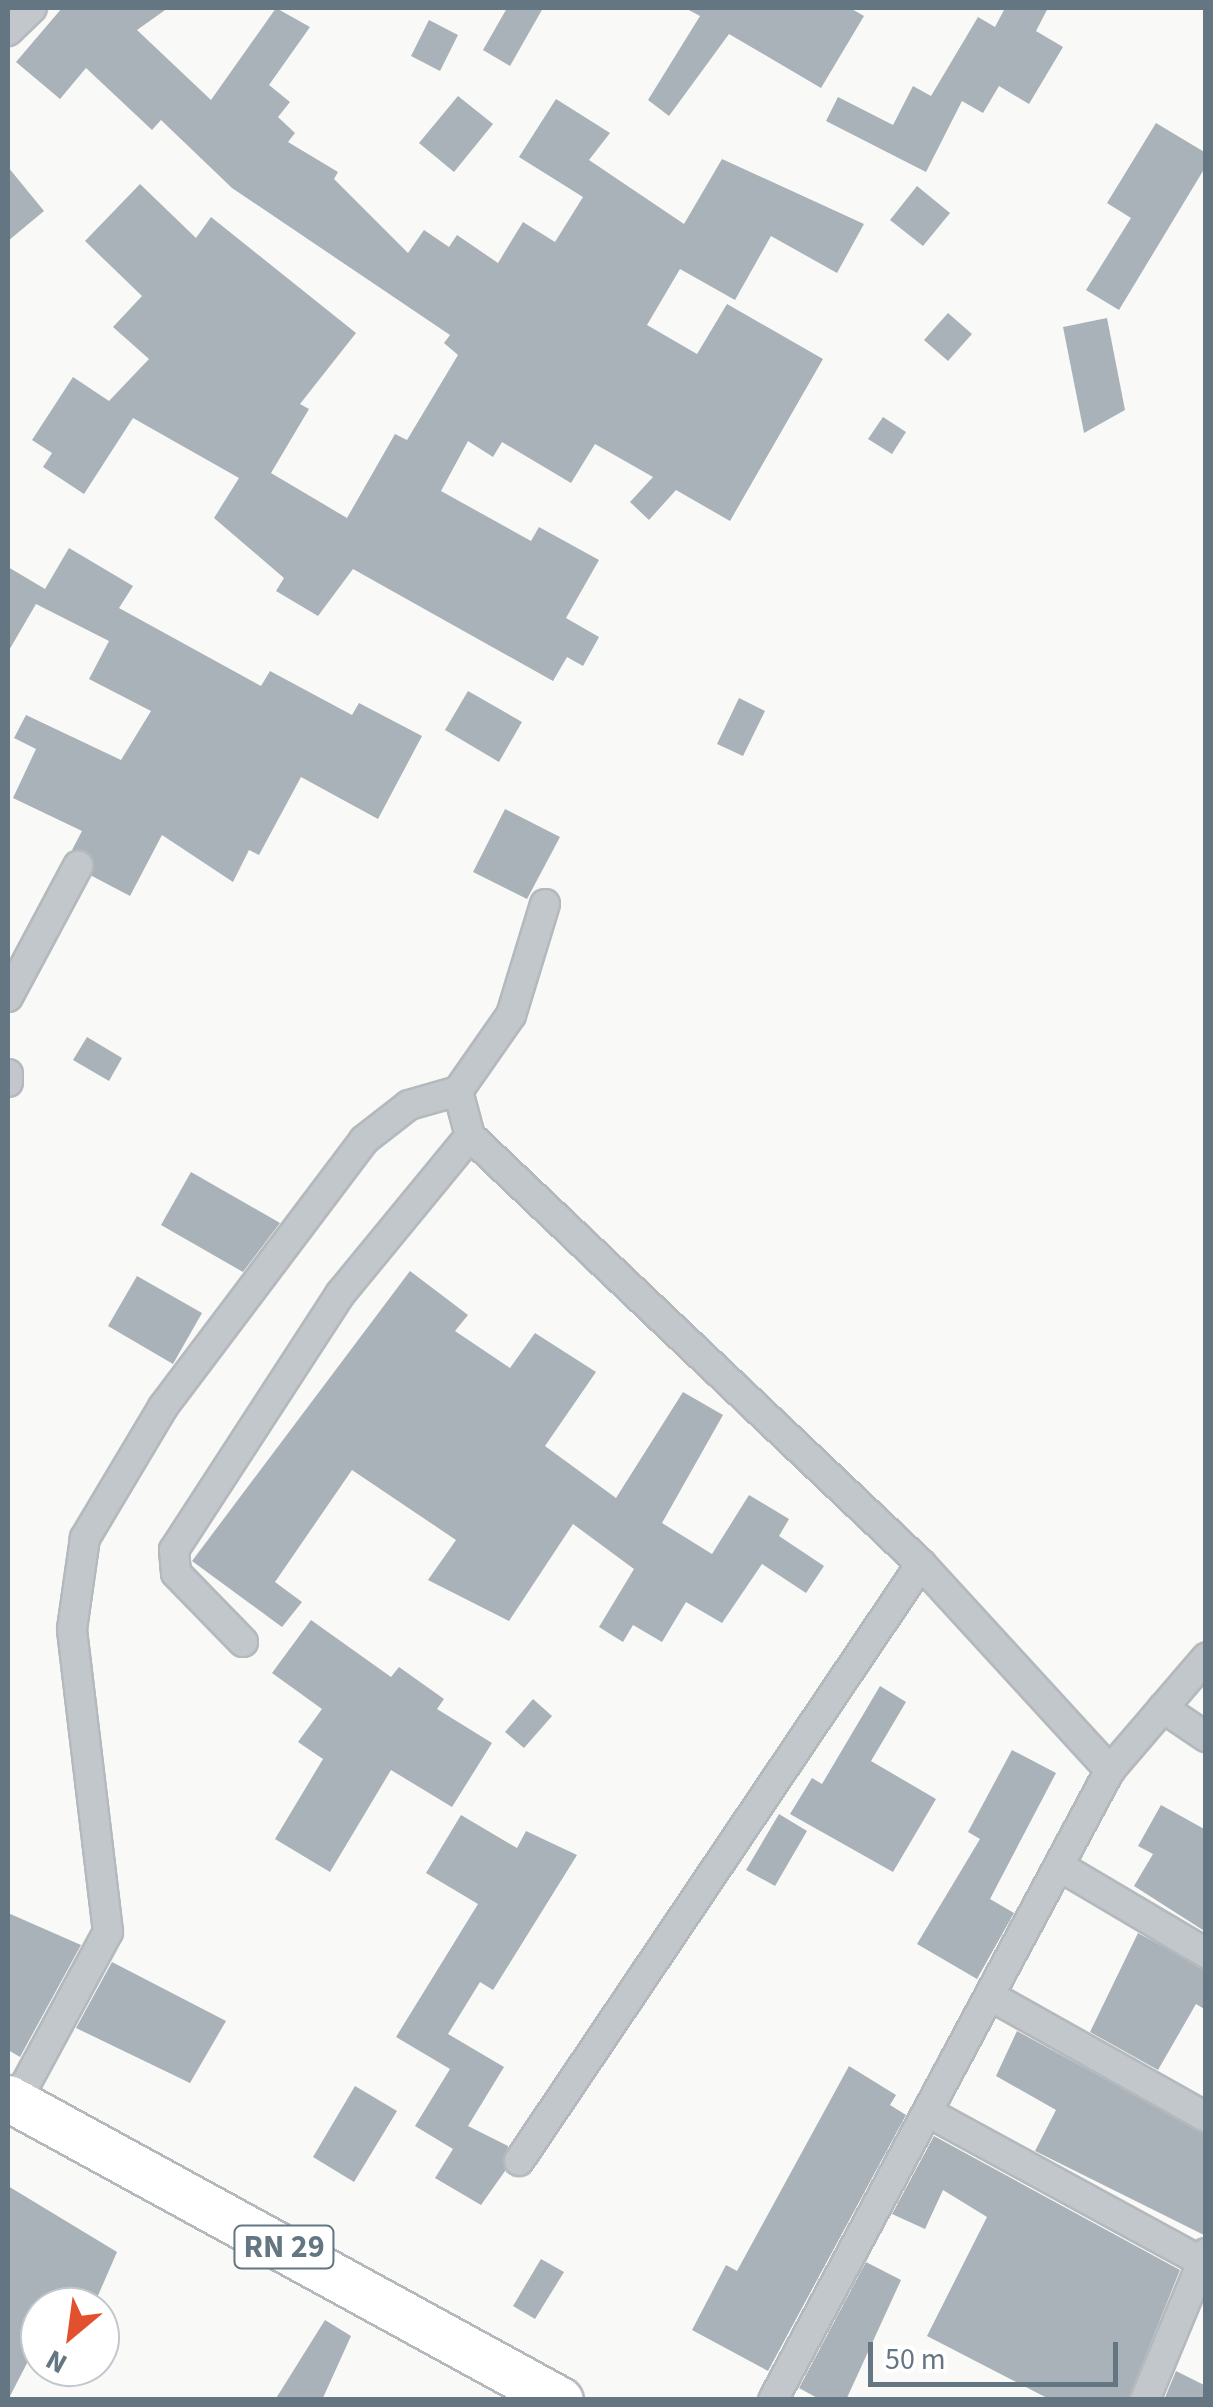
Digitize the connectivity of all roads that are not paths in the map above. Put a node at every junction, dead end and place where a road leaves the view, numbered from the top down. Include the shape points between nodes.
1 (32, 8) edge
2 (8, 31) edge
3 (78, 866) dead end
4 (545, 904) dead end
5 (8, 997) edge
6 (8, 1074) edge
7 (8, 1082) edge
8 (458, 1091) junction
9 (470, 1136) junction
10 (922, 1564) junction
11 (244, 1642) dead end
12 (1206, 1658) edge
13 (1163, 1708) junction
14 (1206, 1736) edge
15 (1110, 1770) junction
16 (1064, 1868) junction
17 (1206, 1954) edge
18 (994, 1998) junction
19 (12, 2100) edge
20 (931, 2114) junction
21 (1206, 2117) edge
22 (519, 2161) dead end
23 (1203, 2257) edge
24 (560, 2400) edge
25 (773, 2400) edge
26 (1145, 2400) edge

1 - 2 street
3 - 5 street
4 - 8 street via 511,1015
6 - 7 street
8 - 9 street
8 - 19 street via 409,1105 364,1140 164,1407 85,1538 72,1630 108,1932
9 - 10 street
9 - 11 street via 341,1293 174,1550 176,1574
10 - 15 street
10 - 22 street
12 - 13 street
13 - 14 street
13 - 15 street
15 - 16 street
16 - 17 street
16 - 18 street
18 - 20 street
18 - 21 street
19 - 24 main road, RN 29
20 - 23 street
20 - 25 street
23 - 26 street

